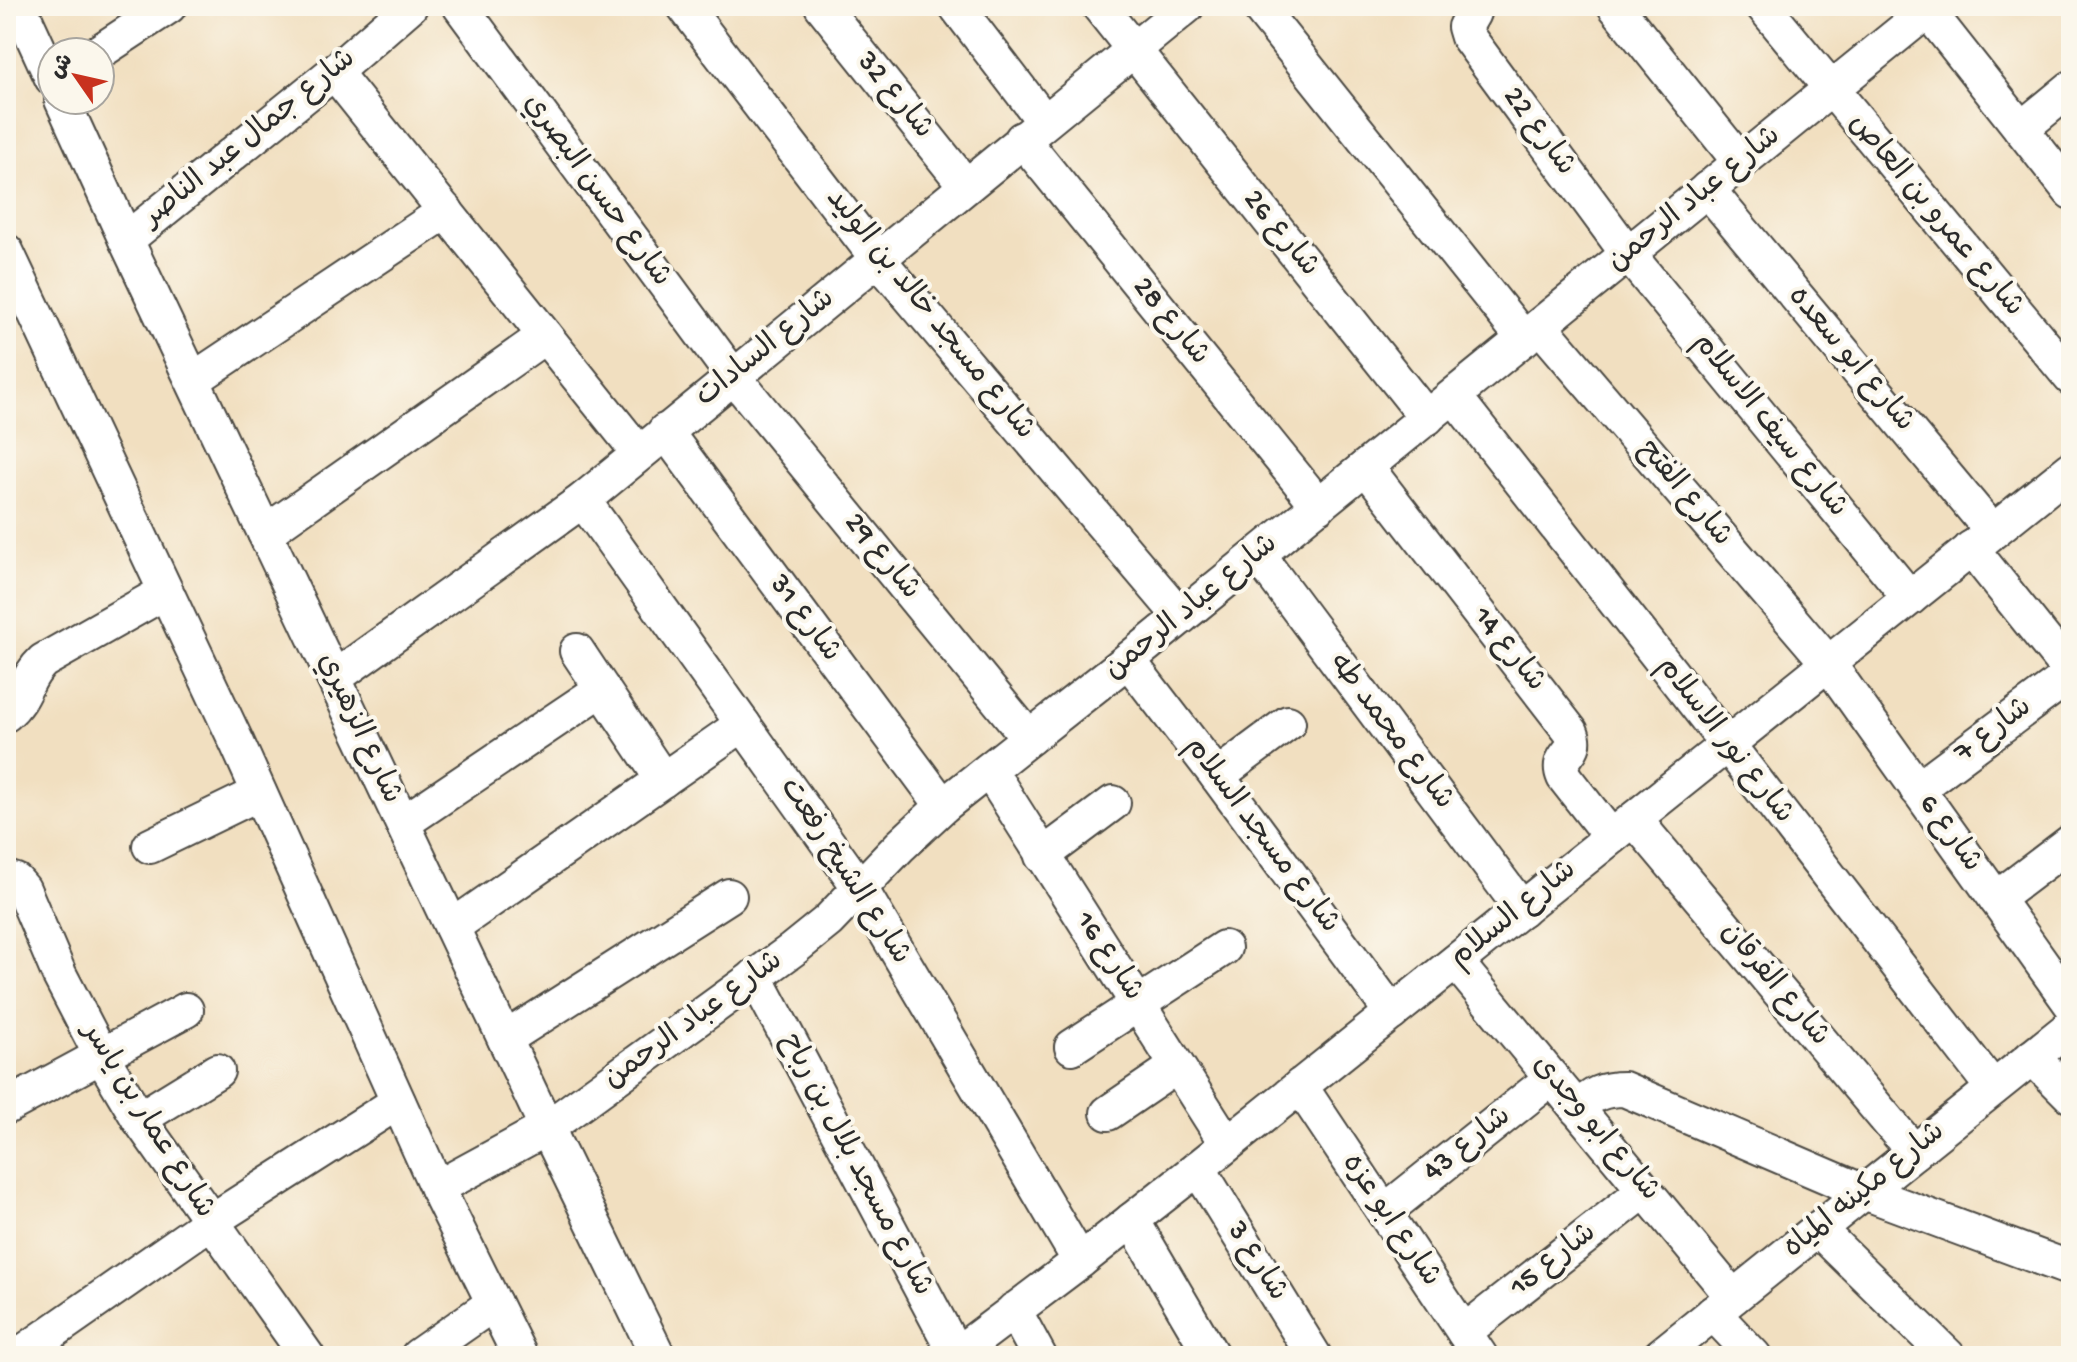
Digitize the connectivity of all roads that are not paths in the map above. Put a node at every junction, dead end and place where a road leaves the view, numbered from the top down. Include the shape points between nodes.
1 (19, 6) edge
2 (169, 6) edge
3 (410, 6) edge
4 (460, 6) edge
5 (684, 6) edge
6 (822, 6) edge
7 (956, 6) edge
8 (1099, 6) edge
9 (1187, 6) edge
10 (1258, 6) edge
11 (1473, 6) edge
12 (1615, 6) edge
13 (1763, 6) edge
14 (1928, 8) edge
15 (375, 18) edge
16 (116, 41) edge
17 (36, 43) edge
18 (1133, 50) junction
19 (334, 72) junction
20 (2071, 88) edge
21 (1831, 90) junction
22 (69, 116) edge
23 (2021, 129) junction
24 (1033, 130) junction
25 (1741, 163) junction
26 (966, 186) junction
27 (1707, 189) junction
28 (2071, 192) edge
29 (446, 211) junction
30 (126, 240) junction
31 (6, 251) edge
32 (1628, 254) junction
33 (877, 258) junction
34 (1532, 332) junction
35 (545, 336) junction
36 (733, 376) junction
37 (2071, 378) edge
38 (193, 380) junction
39 (1454, 396) junction
40 (1427, 418) junction
41 (665, 431) junction
42 (639, 453) junction
43 (1366, 467) junction
44 (2071, 469) edge
45 (583, 500) junction
46 (1319, 506) junction
47 (265, 533) junction
48 (1982, 540) junction
49 (1258, 555) junction
50 (165, 592) junction
51 (1910, 598) junction
52 (1181, 617) junction
53 (577, 651) dead end
54 (1128, 660) junction
55 (1828, 663) junction
56 (2071, 673) edge
57 (334, 678) junction
58 (602, 689) junction
59 (6, 714) edge
60 (1288, 723) dead end
61 (743, 724) junction
62 (1029, 738) junction
63 (1727, 744) junction
64 (989, 770) junction
65 (1217, 776) junction
66 (663, 780) junction
67 (1917, 789) junction
68 (259, 793) junction
69 (1113, 803) dead end
70 (943, 806) junction
71 (403, 823) junction
72 (1622, 828) junction
73 (2071, 842) edge
74 (150, 846) dead end
75 (1042, 856) junction
76 (6, 878) edge
77 (860, 888) junction
78 (729, 896) dead end
79 (1996, 899) junction
80 (1522, 909) junction
81 (452, 927) junction
82 (1224, 948) dead end
83 (1456, 962) junction
84 (755, 976) junction
85 (1138, 1004) junction
86 (2071, 1004) edge
87 (186, 1010) dead end
88 (1392, 1013) junction
89 (2071, 1026) edge
90 (505, 1039) junction
91 (1072, 1047) dead end
92 (101, 1055) junction
93 (2032, 1057) junction
94 (1177, 1066) junction
95 (217, 1071) dead end
96 (1552, 1078) junction
97 (1300, 1086) junction
98 (1993, 1088) junction
99 (2071, 1096) edge
100 (398, 1102) junction
101 (6, 1107) edge
102 (1577, 1109) junction
103 (1108, 1113) dead end
104 (139, 1119) junction
105 (547, 1128) junction
106 (1227, 1144) junction
107 (1914, 1152) junction
108 (1198, 1168) junction
109 (437, 1188) junction
110 (1645, 1190) junction
111 (1864, 1192) junction
112 (1384, 1212) junction
113 (1132, 1220) junction
114 (210, 1222) junction
115 (1818, 1229) junction
116 (1080, 1261) junction
117 (2071, 1269) edge
118 (494, 1303) junction
119 (1723, 1305) junction
120 (1014, 1310) junction
121 (1472, 1344) edge
122 (291, 1350) edge
123 (955, 1355) edge
124 (18, 1356) edge
125 (418, 1356) edge
126 (520, 1356) edge
127 (658, 1356) edge
128 (1039, 1356) edge
129 (1212, 1356) edge
130 (1314, 1356) edge
131 (1660, 1356) edge
132 (1754, 1356) edge
133 (1948, 1356) edge

1 - 17 street
2 - 16 street
3 - 15 street, شارع جمال عبد الناصر
4 - 36 street, شارع حسن البصري
5 - 33 street, شارع مسجد خالد بن الوليد
6 - 26 street, شارع 32
7 - 24 street, شارع 28
8 - 18 street, شارع 26
9 - 18 street, شارع السادات
10 - 34 street, شارع الفتح
11 - 32 street, شارع 22 via 1465,27 1468,37
12 - 25 street
13 - 21 street, شارع عمرو بن العاص
14 - 21 street, شارع عباد الرحمن
14 - 23 street
15 - 19 street, شارع جمال عبد الناصر
18 - 24 street, شارع السادات
18 - 40 street, شارع 26
19 - 29 street
19 - 30 street, شارع جمال عبد الناصر
20 - 23 street
21 - 25 street, شارع عباد الرحمن
21 - 37 street, شارع عمرو بن العاص
22 - 30 street, شارع الزهيري
23 - 28 street
24 - 26 street, شارع السادات
24 - 46 street, شارع 28
25 - 27 street, شارع عباد الرحمن
26 - 33 street, شارع السادات
27 - 32 street, شارع عباد الرحمن
27 - 48 street, شارع ابو سعده
29 - 35 street
29 - 38 street
30 - 38 street, شارع الزهيري
31 - 50 street
32 - 34 street, شارع عباد الرحمن
32 - 51 street, شارع سيف الاسلام
33 - 36 street, شارع السادات
33 - 52 street, شارع مسجد خالد بن الوليد
34 - 39 street, شارع عباد الرحمن
34 - 55 street, شارع الفتح
35 - 42 street
35 - 47 street
36 - 41 street, شارع السادات
36 - 62 street, شارع 29
38 - 47 street, شارع الزهيري
39 - 40 street, شارع عباد الرحمن
39 - 63 street, شارع نور الاسلام
40 - 43 street, شارع عباد الرحمن
41 - 42 street, شارع السادات
41 - 70 street, شارع 31
42 - 45 street, شارع السادات
43 - 46 street, شارع عباد الرحمن
43 - 72 street, شارع 14 via 1571,732 1572,750 1561,760 1564,777
44 - 48 street, شارع السلام
45 - 57 street, شارع السادات
45 - 61 street, شارع الشيخ رفعت
46 - 49 street, شارع عباد الرحمن
47 - 57 street, شارع الزهيري
48 - 51 street, شارع السلام
48 - 56 street, شارع ابو سعده
49 - 52 street, شارع عباد الرحمن
49 - 80 street, شارع محمد طه
50 - 59 street via 43,661
50 - 68 street
51 - 55 street, شارع السلام
52 - 54 street, شارع عباد الرحمن
53 - 58 street
54 - 62 street, شارع عباد الرحمن
54 - 65 street, شارع مسجد السلام
55 - 63 street, شارع السلام
55 - 67 street, شارع 6
56 - 67 street, شارع 7
57 - 71 street, شارع الزهيري
58 - 66 street
58 - 71 street
60 - 65 street
61 - 66 street
61 - 77 street, شارع الشيخ رفعت
62 - 64 street, شارع عباد الرحمن
63 - 72 street, شارع السلام
63 - 98 street, شارع نور الاسلام
64 - 70 street, شارع عباد الرحمن
64 - 75 street, شارع 16
65 - 88 street, شارع مسجد السلام
66 - 81 street
67 - 79 street, شارع 6
68 - 74 street
68 - 100 street
69 - 75 street
70 - 77 street, شارع عباد الرحمن
71 - 81 street, شارع الزهيري
72 - 80 street, شارع السلام
72 - 107 street, شارع الفرقان
73 - 79 street
75 - 85 street, شارع 16
76 - 92 street, شارع عمار بن ياسر via 23,889
77 - 84 street, شارع عباد الرحمن via 816,931
77 - 116 street, شارع الشيخ رفعت
78 - 90 street
79 - 86 street, شارع 6
80 - 83 street, شارع السلام
81 - 90 street, شارع الزهيري
82 - 85 street
83 - 88 street, شارع السلام
83 - 96 street, شارع ابو وجدى
84 - 105 street, شارع عباد الرحمن
84 - 123 street, شارع مسجد بلال بن رباح
85 - 91 street
85 - 94 street, شارع 16
87 - 92 street
88 - 97 street, شارع السلام
89 - 93 street, شارع مكينه المياه
90 - 105 street, شارع الزهيري
92 - 101 street
92 - 104 street, شارع عمار بن ياسر
93 - 98 street, شارع مكينه المياه
93 - 99 street
94 - 103 street
94 - 106 street, شارع 16
95 - 104 street
96 - 102 street, شارع ابو وجدى
96 - 112 street, شارع 43
97 - 106 street, شارع السلام
97 - 112 street, شارع ابو عزه
98 - 107 street, شارع مكينه المياه
100 - 109 street
100 - 114 street
102 - 110 street, شارع ابو وجدى
102 - 111 street via 1589,1096 1624,1089
104 - 114 street, شارع عمار بن ياسر
105 - 109 street, شارع عباد الرحمن
105 - 127 street, شارع الزهيري
106 - 108 street, شارع السلام
107 - 111 street, شارع مكينه المياه
108 - 113 street, شارع السلام
108 - 130 street, شارع 3
109 - 118 street
110 - 119 street, شارع ابو وجدى
110 - 121 street, شارع 15
111 - 115 street, شارع مكينه المياه
111 - 117 street
112 - 121 street, شارع ابو عزه
113 - 116 street, شارع السلام
113 - 129 street
114 - 122 street, شارع عمار بن ياسر
114 - 124 street
115 - 119 street, شارع مكينه المياه
115 - 133 street
116 - 120 street, شارع السلام
118 - 125 street
118 - 126 street
119 - 131 street, شارع مكينه المياه
119 - 132 street, شارع ابو وجدى
120 - 123 street, شارع السلام
120 - 128 street

